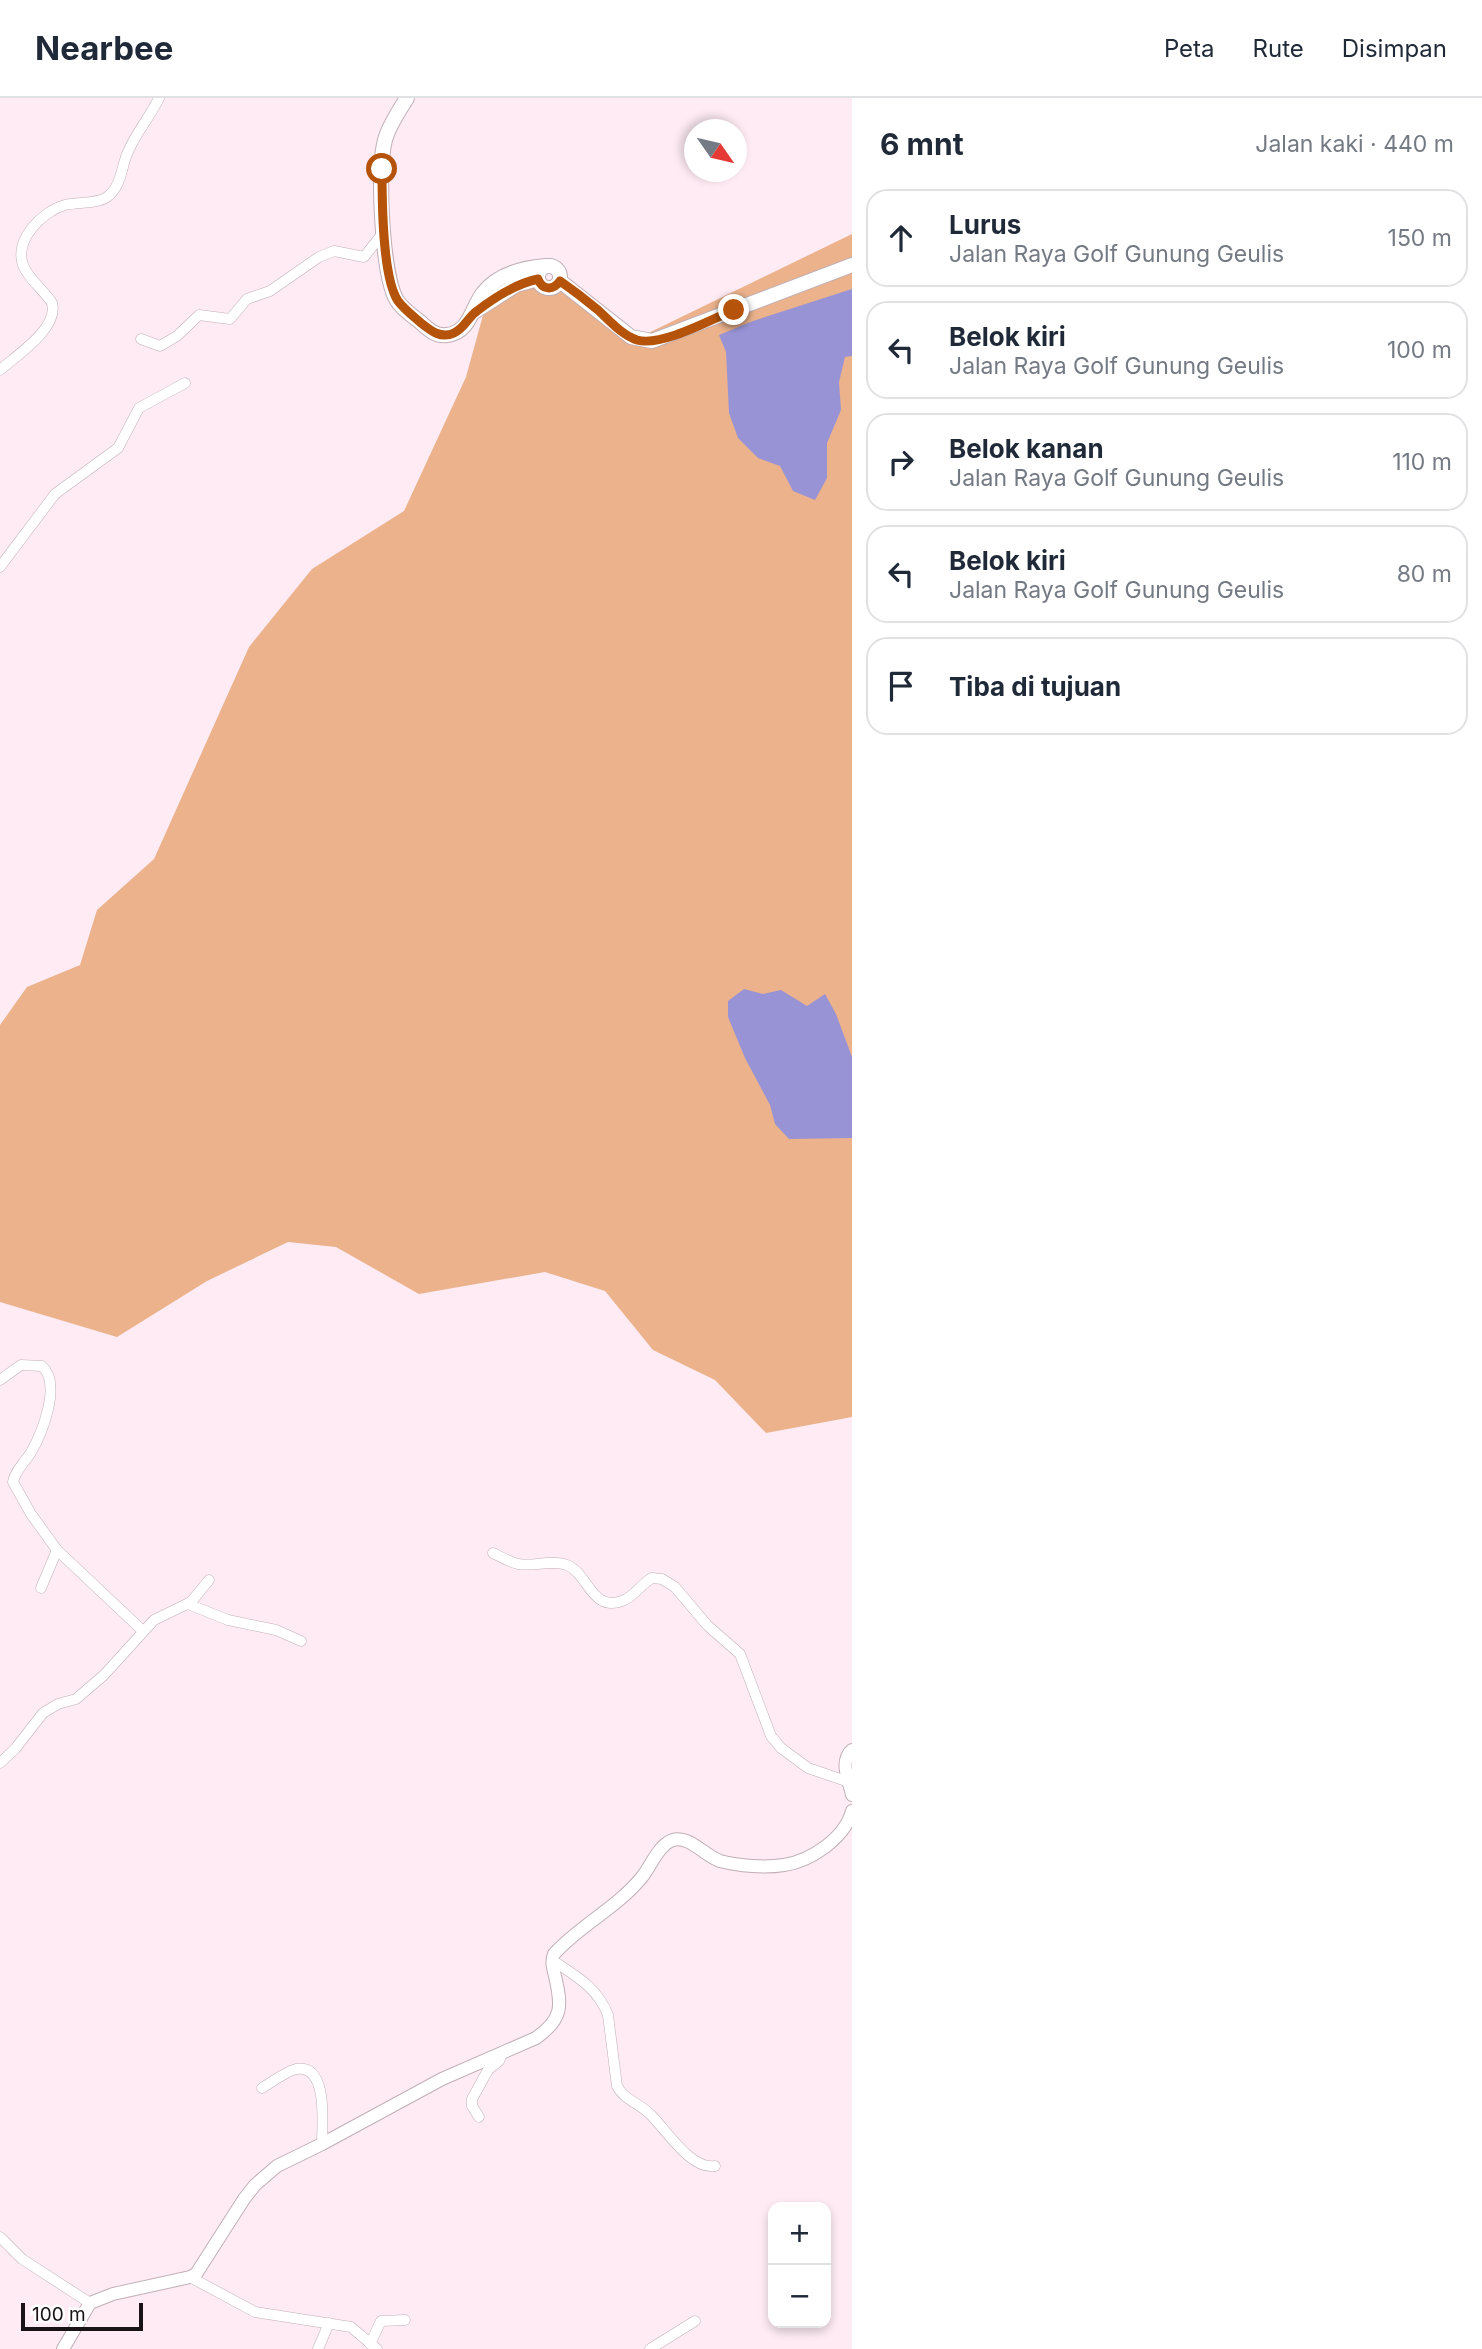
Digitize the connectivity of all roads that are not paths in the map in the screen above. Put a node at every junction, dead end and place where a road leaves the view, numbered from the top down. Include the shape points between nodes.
1 (159, 98) edge
2 (407, 98) edge
3 (383, 233) junction
4 (852, 265) edge
5 (141, 339) dead end
6 (0, 370) edge
7 (185, 383) dead end
8 (0, 567) edge
9 (0, 1380) edge
10 (57, 1550) junction
11 (493, 1553) dead end
12 (209, 1580) dead end
13 (41, 1588) dead end
14 (188, 1604) junction
15 (142, 1631) junction
16 (301, 1642) dead end
17 (852, 1749) edge
18 (0, 1763) edge
19 (850, 1789) edge
20 (852, 1811) edge
21 (552, 1960) junction
22 (502, 2053) junction
23 (262, 2088) dead end
24 (480, 2118) dead end
25 (322, 2144) junction
26 (715, 2166) dead end
27 (0, 2237) edge
28 (190, 2277) junction
29 (90, 2303) junction
30 (405, 2320) dead end
31 (695, 2321) dead end
32 (329, 2323) junction
33 (374, 2347) edge
34 (64, 2349) edge
35 (318, 2349) edge
36 (650, 2349) edge

1 - 6 street via 126,156 113,191 100,200 46,212 32,228 22,264 52,303 52,319
2 - 3 main road via 383,150
3 - 4 main road via 394,294 436,334 449,335 464,326 474,312 551,266 557,269 560,281 631,337 652,341
3 - 5 street via 364,257 334,251 319,257 270,290 247,299 230,319 199,315 160,346
7 - 8 street via 139,408 118,449 55,494
9 - 10 street via 26,1364 42,1366 48,1373 49,1405 33,1448 13,1479 26,1508
10 - 13 street
10 - 15 street
11 - 19 street via 516,1564 568,1565 590,1592 607,1601 623,1601 652,1578 663,1579 740,1654 771,1736 781,1748
12 - 14 street
14 - 15 street via 153,1620
14 - 16 street
15 - 18 street via 76,1699 43,1713
17 - 19 street via 845,1760
20 - 21 street via 834,1839 786,1865 733,1864 706,1855 686,1840 669,1841 625,1896 560,1947
21 - 22 street via 559,2015 547,2031
21 - 26 street via 590,1985 604,2004 621,2092 652,2116 694,2160
22 - 24 street via 471,2099
22 - 25 street via 442,2079
23 - 25 street via 296,2069 314,2076 321,2090
25 - 28 street via 277,2166 255,2185 200,2269
27 - 29 street via 22,2259
28 - 29 street
28 - 32 street via 255,2312
29 - 34 street
30 - 33 street via 381,2321
31 - 36 street
32 - 33 street via 351,2328
32 - 35 street

